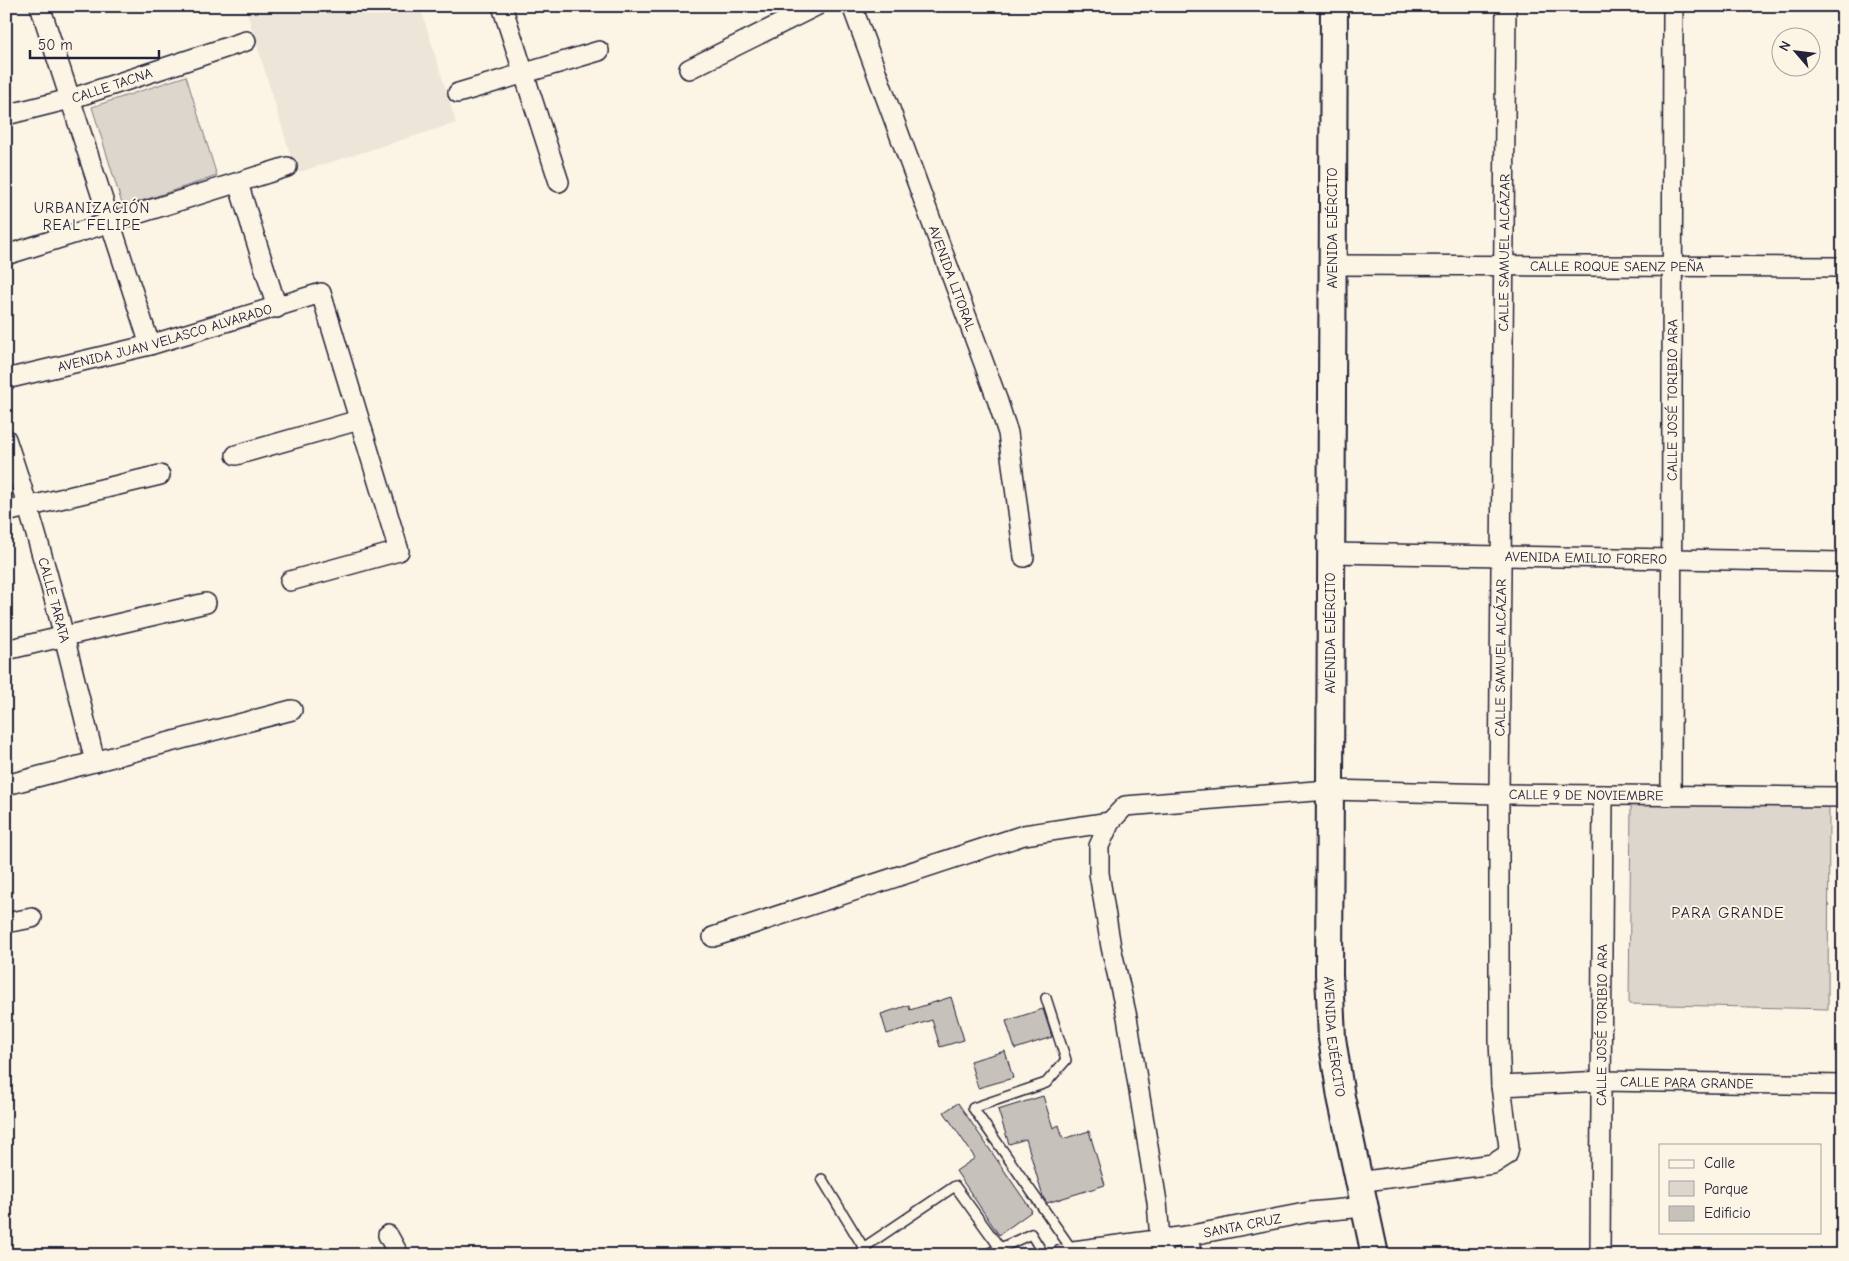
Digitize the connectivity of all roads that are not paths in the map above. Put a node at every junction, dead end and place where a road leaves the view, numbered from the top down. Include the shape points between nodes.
1 (40, 6) edge
2 (502, 6) edge
3 (816, 6) edge
4 (852, 6) edge
5 (1334, 6) edge
6 (1506, 6) edge
7 (1673, 6) edge
8 (246, 41) dead end
9 (599, 51) dead end
10 (689, 69) dead end
11 (524, 73) junction
12 (458, 93) dead end
13 (70, 98) junction
14 (6, 116) edge
15 (288, 167) dead end
16 (559, 182) dead end
17 (238, 183) junction
18 (111, 224) junction
19 (6, 255) edge
20 (1332, 265) junction
21 (1504, 266) junction
22 (1672, 266) junction
23 (1843, 267) edge
24 (277, 308) junction
25 (150, 345) junction
26 (6, 379) edge
27 (359, 420) junction
28 (6, 439) edge
29 (236, 455) dead end
30 (160, 475) dead end
31 (29, 506) junction
32 (6, 512) edge
33 (1330, 553) junction
34 (1502, 556) junction
35 (1024, 557) dead end
36 (1672, 559) junction
37 (1843, 562) edge
38 (290, 580) dead end
39 (206, 603) dead end
40 (65, 634) junction
41 (6, 650) edge
42 (292, 710) dead end
43 (95, 762) junction
44 (6, 785) edge
45 (1328, 790) junction
46 (1499, 794) junction
47 (1603, 795) junction
48 (1671, 795) junction
49 (1843, 797) edge
50 (1110, 822) junction
51 (32, 918) dead end
52 (6, 923) edge
53 (713, 936) dead end
54 (1046, 998) dead end
55 (1602, 1081) junction
56 (1843, 1085) edge
57 (1501, 1086) junction
58 (822, 1179) dead end
59 (1358, 1182) junction
60 (1364, 1207) junction
61 (388, 1235) dead end
62 (1187, 1236) junction
63 (1162, 1247) edge
64 (1000, 1248) junction
65 (866, 1251) edge
66 (1067, 1253) edge
67 (399, 1255) edge
68 (985, 1255) edge
69 (1044, 1255) edge
70 (1192, 1255) edge
71 (1375, 1255) edge
72 (1600, 1255) edge

1 - 13 street
2 - 11 street
3 - 10 street
4 - 35 street, AVENIDA LITORAL via 998,399 1008,433
5 - 20 main road, AVENIDA EJÉRCITO
6 - 21 street, CALLE SAMUEL ALCÁZAR
7 - 22 street, CALLE JOSÉ TORIBIO ARA
8 - 13 street, CALLE TACNA
9 - 11 street
11 - 12 street
11 - 16 street
13 - 14 street, CALLE TACNA
13 - 18 street
15 - 17 street
17 - 18 street
17 - 24 street
18 - 19 street
18 - 25 street
20 - 21 street, CALLE ROQUE SAENZ PEÑA
20 - 33 main road, AVENIDA EJÉRCITO
21 - 22 street, CALLE ROQUE SAENZ PEÑA
21 - 34 street, CALLE SAMUEL ALCÁZAR
22 - 23 street, CALLE ROQUE SAENZ PEÑA
22 - 36 street, CALLE JOSÉ TORIBIO ARA
24 - 25 street, AVENIDA JUAN VELASCO ALVARADO
24 - 27 street, AVENIDA JUAN VELASCO ALVARADO via 321,293
25 - 26 street, AVENIDA JUAN VELASCO ALVARADO
27 - 29 street
27 - 38 street via 399,551
28 - 31 street, CALLE TARATA
30 - 31 street
31 - 32 street
31 - 40 street, CALLE TARATA
33 - 34 street, AVENIDA EMILIO FORERO
33 - 45 main road, AVENIDA EJÉRCITO
34 - 36 street, AVENIDA EMILIO FORERO
34 - 46 street, CALLE SAMUEL ALCÁZAR
36 - 37 street, AVENIDA EMILIO FORERO
36 - 48 street, CALLE JOSÉ TORIBIO ARA
39 - 40 street
40 - 41 street
40 - 43 street, CALLE TARATA
42 - 43 street
43 - 44 street
45 - 46 street, CALLE 9 DE NOVIEMBRE
45 - 50 street, CALLE 9 DE NOVIEMBRE via 1125,806
45 - 59 main road, AVENIDA EJÉRCITO via 1332,1038
46 - 47 street, CALLE 9 DE NOVIEMBRE
46 - 57 street, CALLE SAMUEL ALCÁZAR
47 - 48 street, CALLE 9 DE NOVIEMBRE
47 - 55 street, CALLE JOSÉ TORIBIO ARA
48 - 49 street, CALLE 9 DE NOVIEMBRE
50 - 53 street via 1024,835
50 - 63 street via 1099,846 1099,873 1127,1017
51 - 52 street
54 - 66 lane via 1066,1060 1046,1083 973,1108
55 - 56 street, CALLE PARA GRANDE
55 - 57 street, CALLE PARA GRANDE
55 - 72 street, CALLE JOSÉ TORIBIO ARA
57 - 59 street, CALLE SAMUEL ALCÁZAR via 1509,1147 1501,1161
58 - 65 lane
59 - 60 main road, AVENIDA EJÉRCITO
60 - 62 street, SANTA CRUZ via 1310,1212
60 - 71 main road, AVENIDA EJÉRCITO
61 - 67 street
62 - 63 street, SANTA CRUZ
62 - 70 street
63 - 66 street, SANTA CRUZ
64 - 65 lane via 954,1186
64 - 68 lane
64 - 69 lane via 1031,1234

